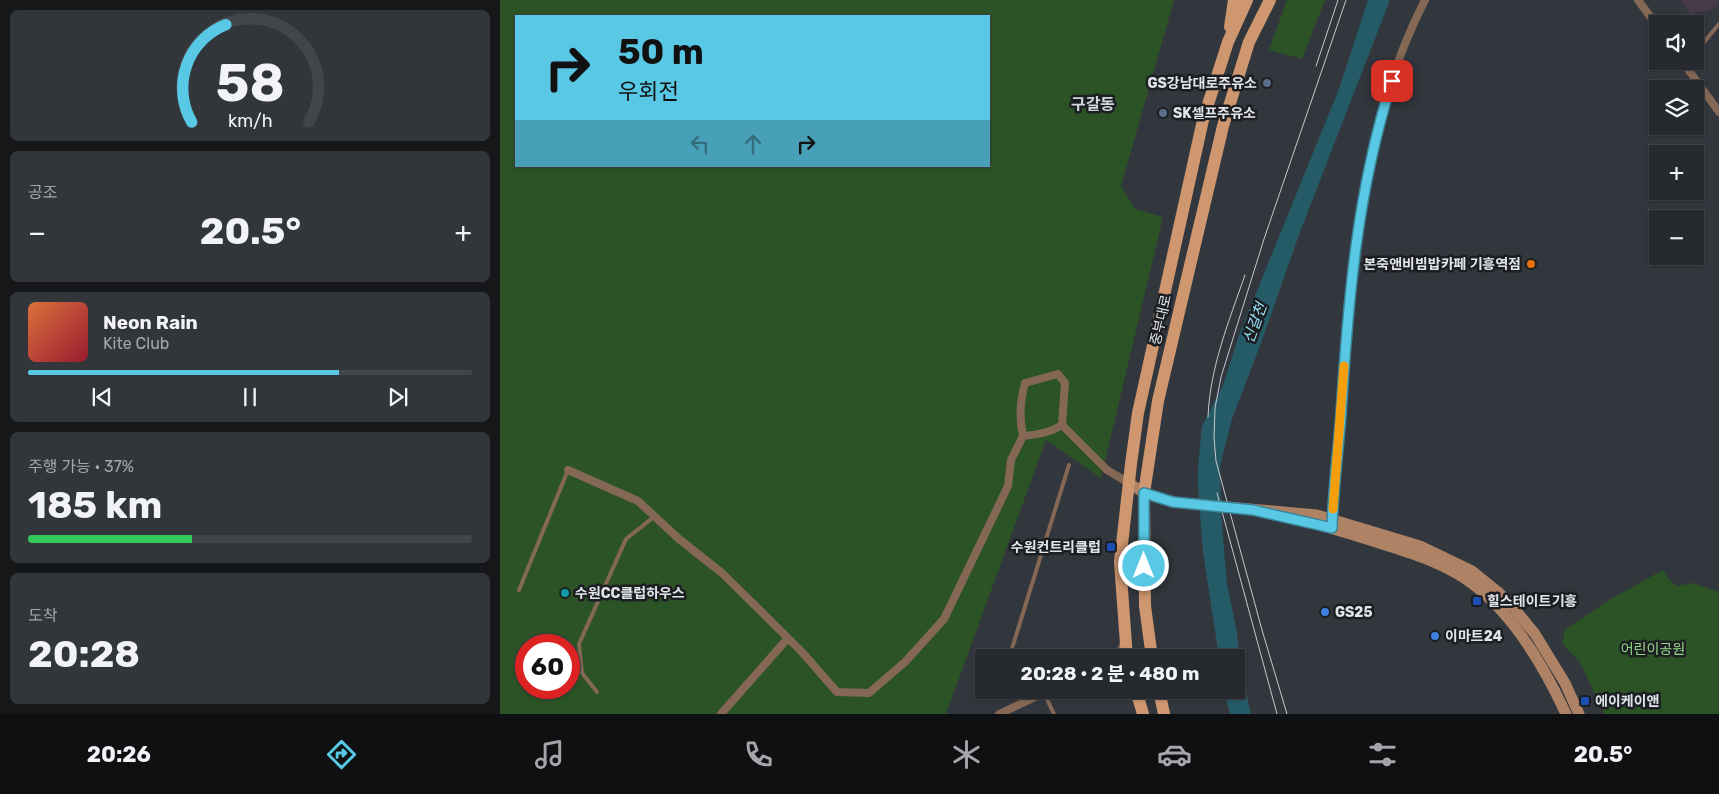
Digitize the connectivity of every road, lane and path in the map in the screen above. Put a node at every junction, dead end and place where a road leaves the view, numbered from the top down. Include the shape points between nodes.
1 (1234, 0) edge
2 (1247, 0) edge
3 (1270, 0) edge
4 (1425, 0) edge
5 (1638, 0) edge
6 (1649, 15) edge
7 (1719, 24) edge
8 (1228, 42) junction
9 (1704, 42) edge
10 (1690, 70) edge
11 (1719, 112) edge
12 (1062, 425) junction
13 (1023, 436) junction
14 (1069, 465) dead end
15 (568, 470) joint
16 (1129, 483) junction
17 (1144, 493) junction
18 (655, 516) junction
19 (1332, 524) junction
20 (518, 590) dead end
21 (788, 638) junction
22 (1126, 638) junction
23 (1012, 649) edge
24 (1122, 649) edge
25 (1127, 649) edge
26 (1151, 649) edge
27 (596, 692) dead end
28 (1028, 699) edge
29 (1047, 699) edge
30 (1139, 699) edge
31 (1161, 699) edge
32 (721, 714) edge
33 (999, 714) edge
34 (1054, 714) edge
35 (1143, 714) edge
36 (1164, 714) edge
37 (1566, 714) edge
38 (1579, 714) edge

1 - 8 main road
2 - 8 main road, 중부대로
3 - 17 main road, 중부대로 via 1249,42 1223,126 1158,401
4 - 19 street via 1411,26 1397,65 1367,173 1350,281
5 - 6 street
7 - 9 lane
8 - 16 main road, 중부대로 via 1201,130 1138,413
10 - 11 street
12 - 13 street via 1038,435
12 - 13 street via 1065,383 1058,374 1045,376 1025,383 1020,402
12 - 16 street via 1108,470
13 - 21 street via 1011,460 1008,486 944,619 905,662 869,693 837,692
14 - 23 lane
15 - 18 street via 638,501
15 - 20 lane
16 - 17 street
16 - 22 main road, 중부대로 via 1120,562
17 - 19 street via 1173,502 1317,515
17 - 26 main road, 중부대로 via 1145,606
18 - 21 street via 722,573
18 - 27 lane via 626,539 579,644 582,674
19 - 37 street via 1416,554 1463,578 1488,598 1524,641 1553,685
19 - 38 street via 1420,546 1472,571 1503,597 1535,634 1565,683
21 - 32 street
22 - 24 street
22 - 25 main road, 중부대로
28 - 33 street
29 - 34 lane
30 - 35 main road
31 - 36 main road

